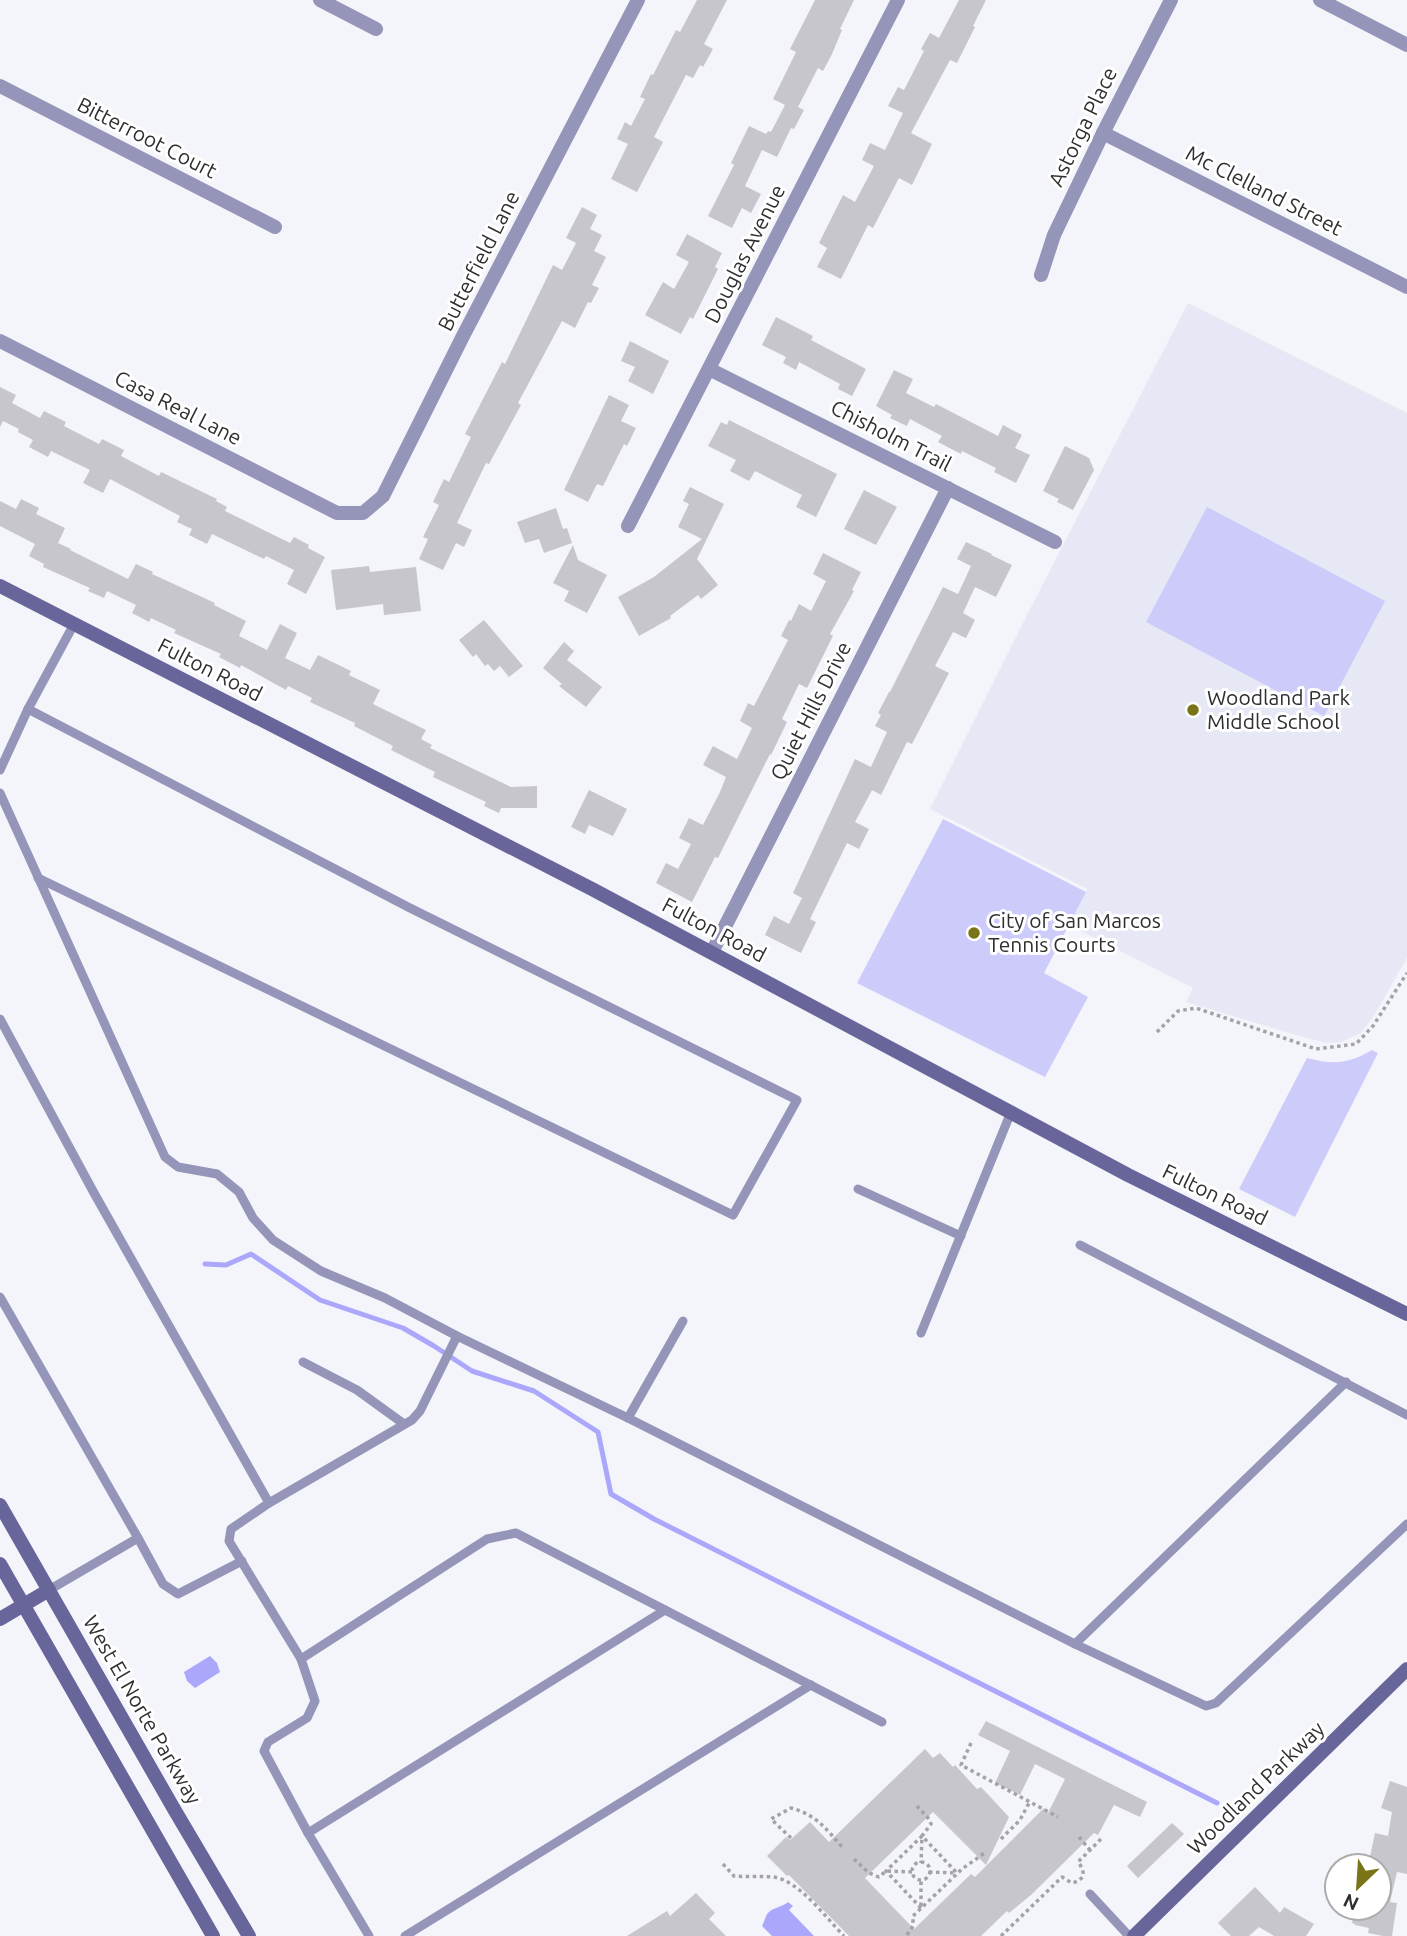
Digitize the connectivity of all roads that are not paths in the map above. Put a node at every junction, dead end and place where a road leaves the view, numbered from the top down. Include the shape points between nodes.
1 (320, 0) edge
2 (638, 0) edge
3 (898, 0) edge
4 (1171, 0) edge
5 (1320, 0) edge
6 (376, 29) dead end
7 (1407, 45) edge
8 (0, 86) edge
9 (1103, 133) junction
10 (275, 228) dead end
11 (1041, 275) dead end
12 (1407, 287) edge
13 (0, 341) edge
14 (709, 369) junction
15 (948, 488) junction
16 (337, 513) joint
17 (628, 526) dead end
18 (1055, 542) dead end
19 (0, 586) edge
20 (74, 624) junction
21 (28, 709) junction
22 (0, 770) edge
23 (0, 793) edge
24 (38, 878) junction
25 (712, 952) junction
26 (0, 1019) edge
27 (1012, 1112) junction
28 (858, 1189) dead end
29 (961, 1236) junction
30 (1080, 1245) dead end
31 (0, 1297) edge
32 (1407, 1314) edge
33 (683, 1321) dead end
34 (922, 1333) dead end
35 (457, 1336) junction
36 (303, 1362) dead end
37 (1346, 1382) junction
38 (1407, 1415) edge
39 (628, 1418) junction
40 (404, 1424) junction
41 (269, 1503) junction
42 (0, 1505) edge
43 (1407, 1524) edge
44 (138, 1538) junction
45 (242, 1561) junction
46 (0, 1564) edge
47 (49, 1590) junction
48 (23, 1605) junction
49 (665, 1610) junction
50 (0, 1619) edge
51 (1075, 1644) junction
52 (301, 1659) junction
53 (1407, 1669) edge
54 (811, 1685) junction
55 (882, 1722) dead end
56 (308, 1833) junction
57 (1090, 1894) dead end
58 (213, 1936) edge
59 (249, 1936) edge
60 (369, 1936) edge
61 (405, 1936) edge
62 (1132, 1936) edge

1 - 6 street
2 - 16 street, Butterfield Lane via 383,496 363,513
3 - 14 street, Douglas Avenue
4 - 9 street, Astorga Place
5 - 7 street
8 - 10 street, Bitterroot Court
9 - 11 street, Astorga Place via 1054,235
9 - 12 street, Mc Clelland Street
13 - 16 street, Casa Real Lane
14 - 15 street, Chisholm Trail
14 - 17 street, Douglas Avenue
15 - 18 street, Chisholm Trail
15 - 25 street, Quiet Hills Drive
19 - 20 street, Fulton Road
20 - 21 lane
20 - 25 street, Fulton Road
21 - 22 lane
21 - 24 lane via 410,908 797,1100 733,1215
23 - 24 lane
24 - 35 lane via 165,1157 178,1167 217,1174 239,1192 253,1218 273,1240 321,1271
25 - 27 street, Fulton Road
26 - 41 lane
27 - 29 lane
27 - 32 street, Fulton Road
28 - 29 lane
29 - 34 lane
30 - 37 lane
31 - 44 lane
33 - 39 lane
35 - 39 lane
35 - 40 lane via 420,1411
36 - 40 lane via 357,1390
37 - 38 lane
37 - 51 lane
39 - 51 lane
40 - 41 lane
41 - 45 lane via 231,1529 229,1541
42 - 47 street, West El Norte Parkway
43 - 51 lane via 1216,1703 1206,1706
44 - 45 lane via 163,1584 178,1594
44 - 47 lane
45 - 52 lane
46 - 48 street
47 - 48 street
47 - 59 street, West El Norte Parkway
48 - 50 street
48 - 58 street
49 - 52 lane via 516,1534 487,1539
49 - 54 lane
49 - 56 lane
52 - 56 lane via 315,1701 307,1718 268,1742 264,1751
53 - 62 street, Woodland Parkway
54 - 55 lane
54 - 61 lane
56 - 60 lane
57 - 62 lane

